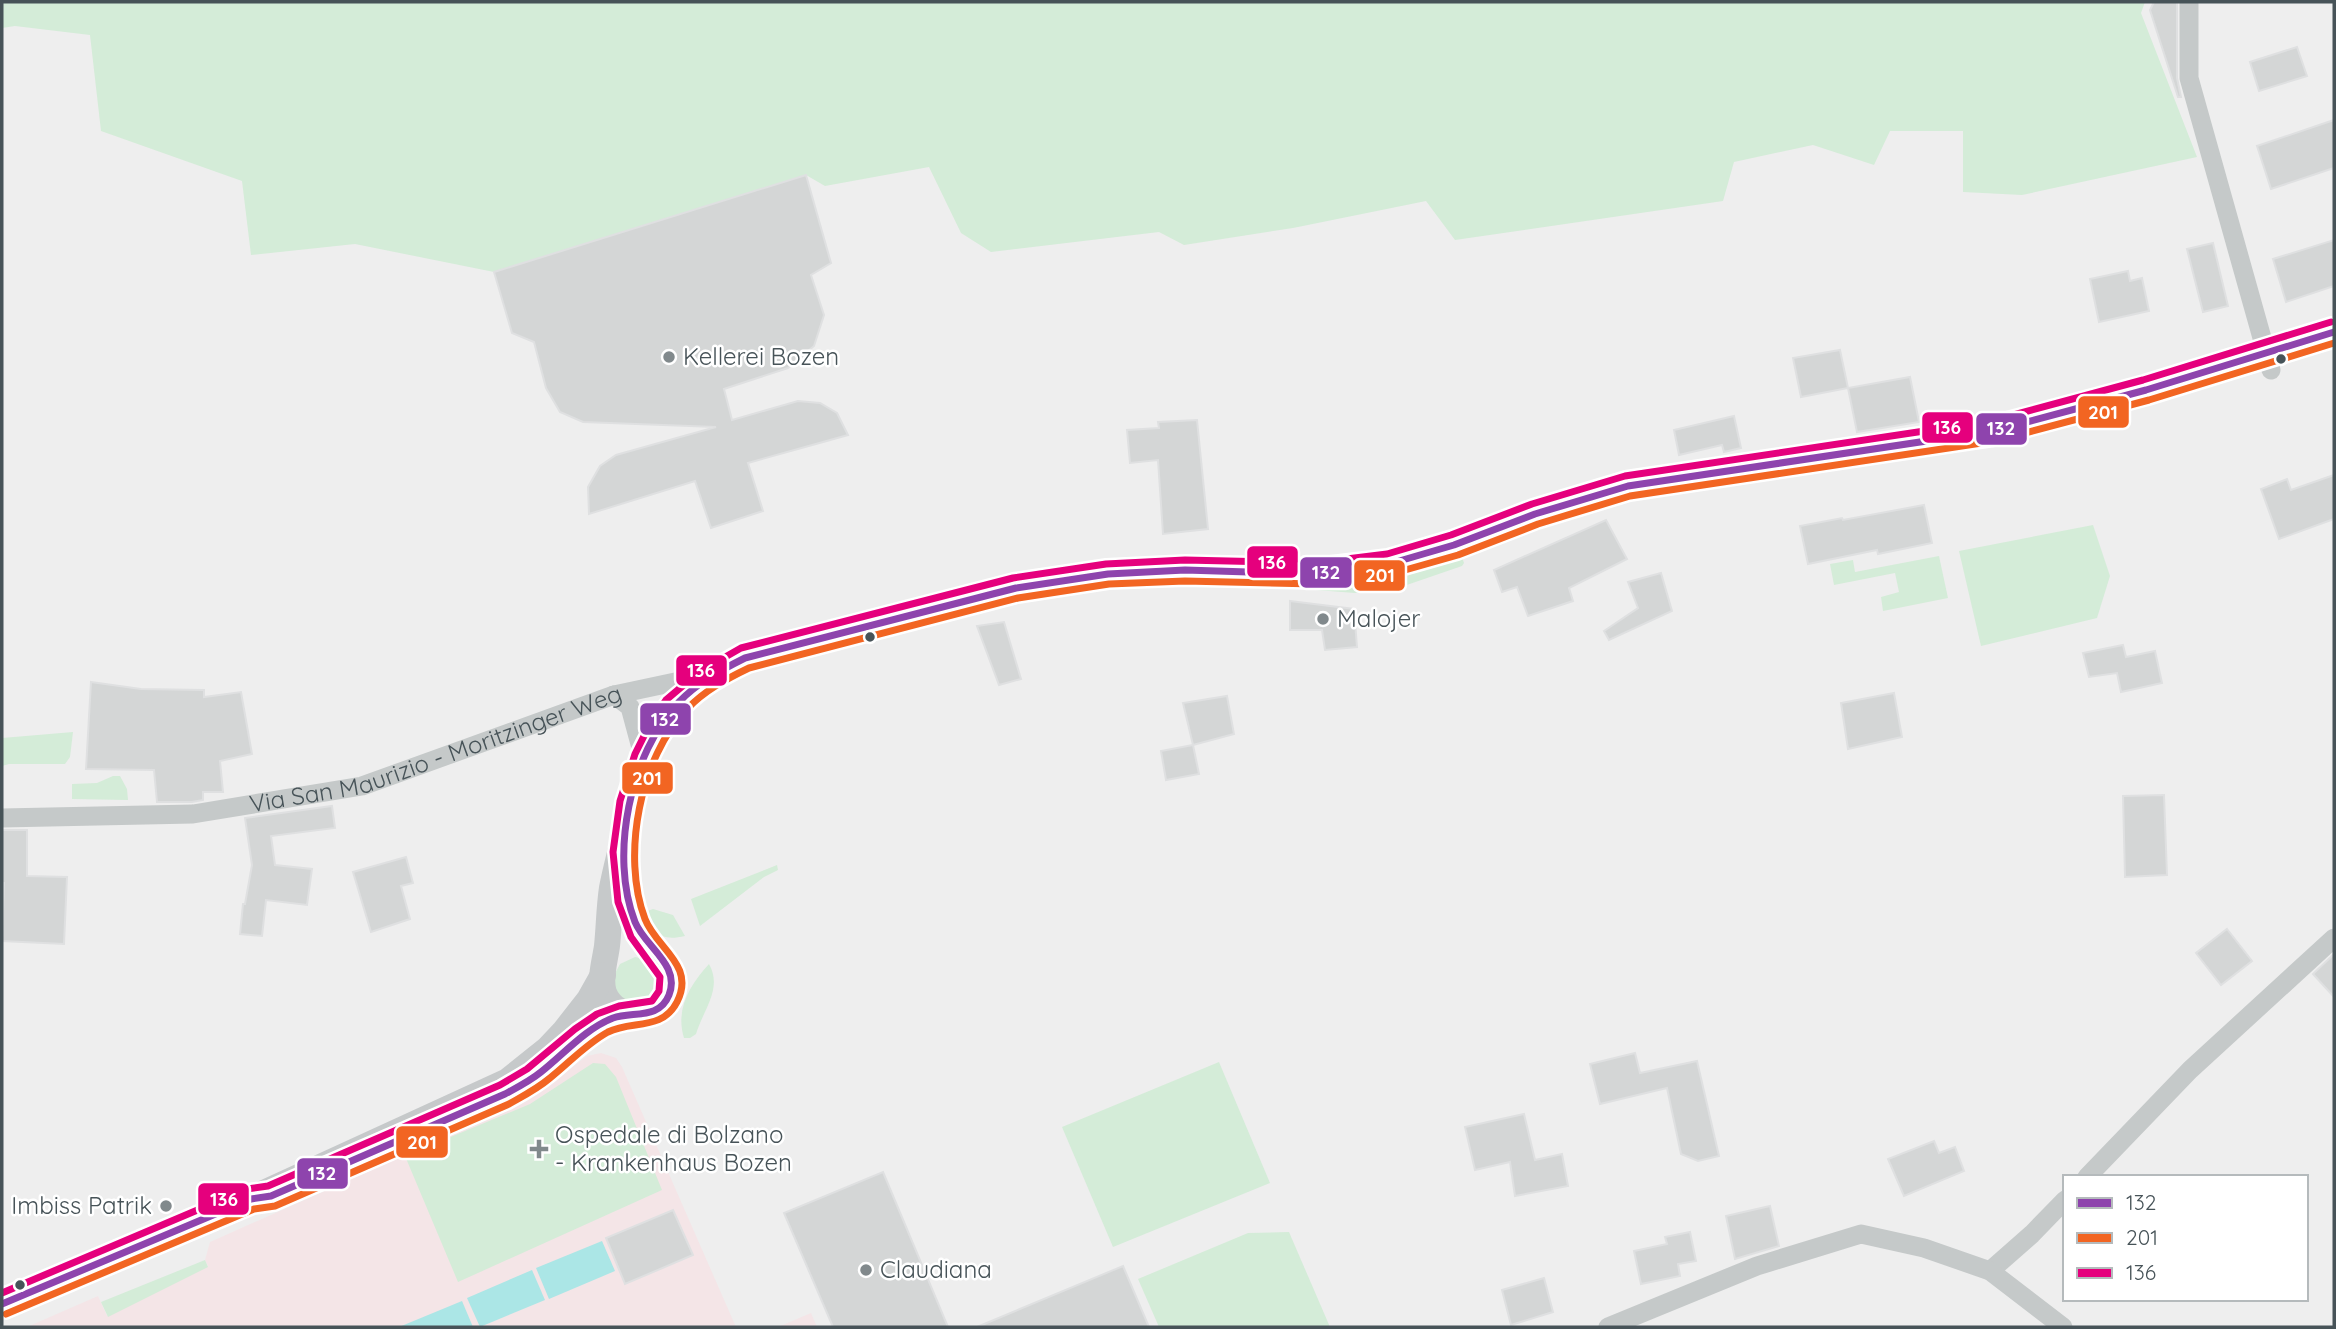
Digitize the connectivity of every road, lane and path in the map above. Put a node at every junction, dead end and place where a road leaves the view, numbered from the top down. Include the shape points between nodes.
1 (2189, 2) edge
2 (2334, 332) edge
3 (2269, 362) junction
4 (710, 675) junction
5 (614, 695) junction
6 (643, 759) junction
7 (2, 818) edge
8 (624, 837) junction
9 (2334, 938) edge
10 (655, 952) junction
11 (603, 973) junction
12 (626, 1014) junction
13 (2089, 1175) edge
14 (251, 1199) junction
15 (2063, 1202) edge
16 (1990, 1271) junction
17 (2, 1304) edge
18 (1608, 1327) edge
19 (2063, 1327) edge

1 - 3 street via 2189,78
2 - 3 main road, Via San Maurizio - Moritzinger Weg
3 - 4 main road, Via San Maurizio - Moritzinger Weg via 1993,431 1628,486 1390,564 1315,574 1185,570 1108,574 1016,588 745,658
4 - 5 street, Via San Maurizio - Moritzinger Weg
4 - 6 main road via 681,699
5 - 6 street via 630,707
5 - 7 street, Via San Maurizio - Moritzinger Weg via 362,786 193,814
6 - 8 main road
8 - 10 main road via 627,896 635,925
8 - 11 main road via 612,886
9 - 13 street via 2190,1070
10 - 11 main road via 633,947 622,950
10 - 12 main road via 671,975 669,994 652,1013
11 - 12 main road via 602,985 610,1003
11 - 14 main road via 564,1032 508,1081
12 - 14 main road via 601,1024 533,1078 505,1094 271,1196
14 - 17 main road
15 - 16 street
16 - 18 street via 1924,1248 1861,1234 1757,1266
16 - 19 street

